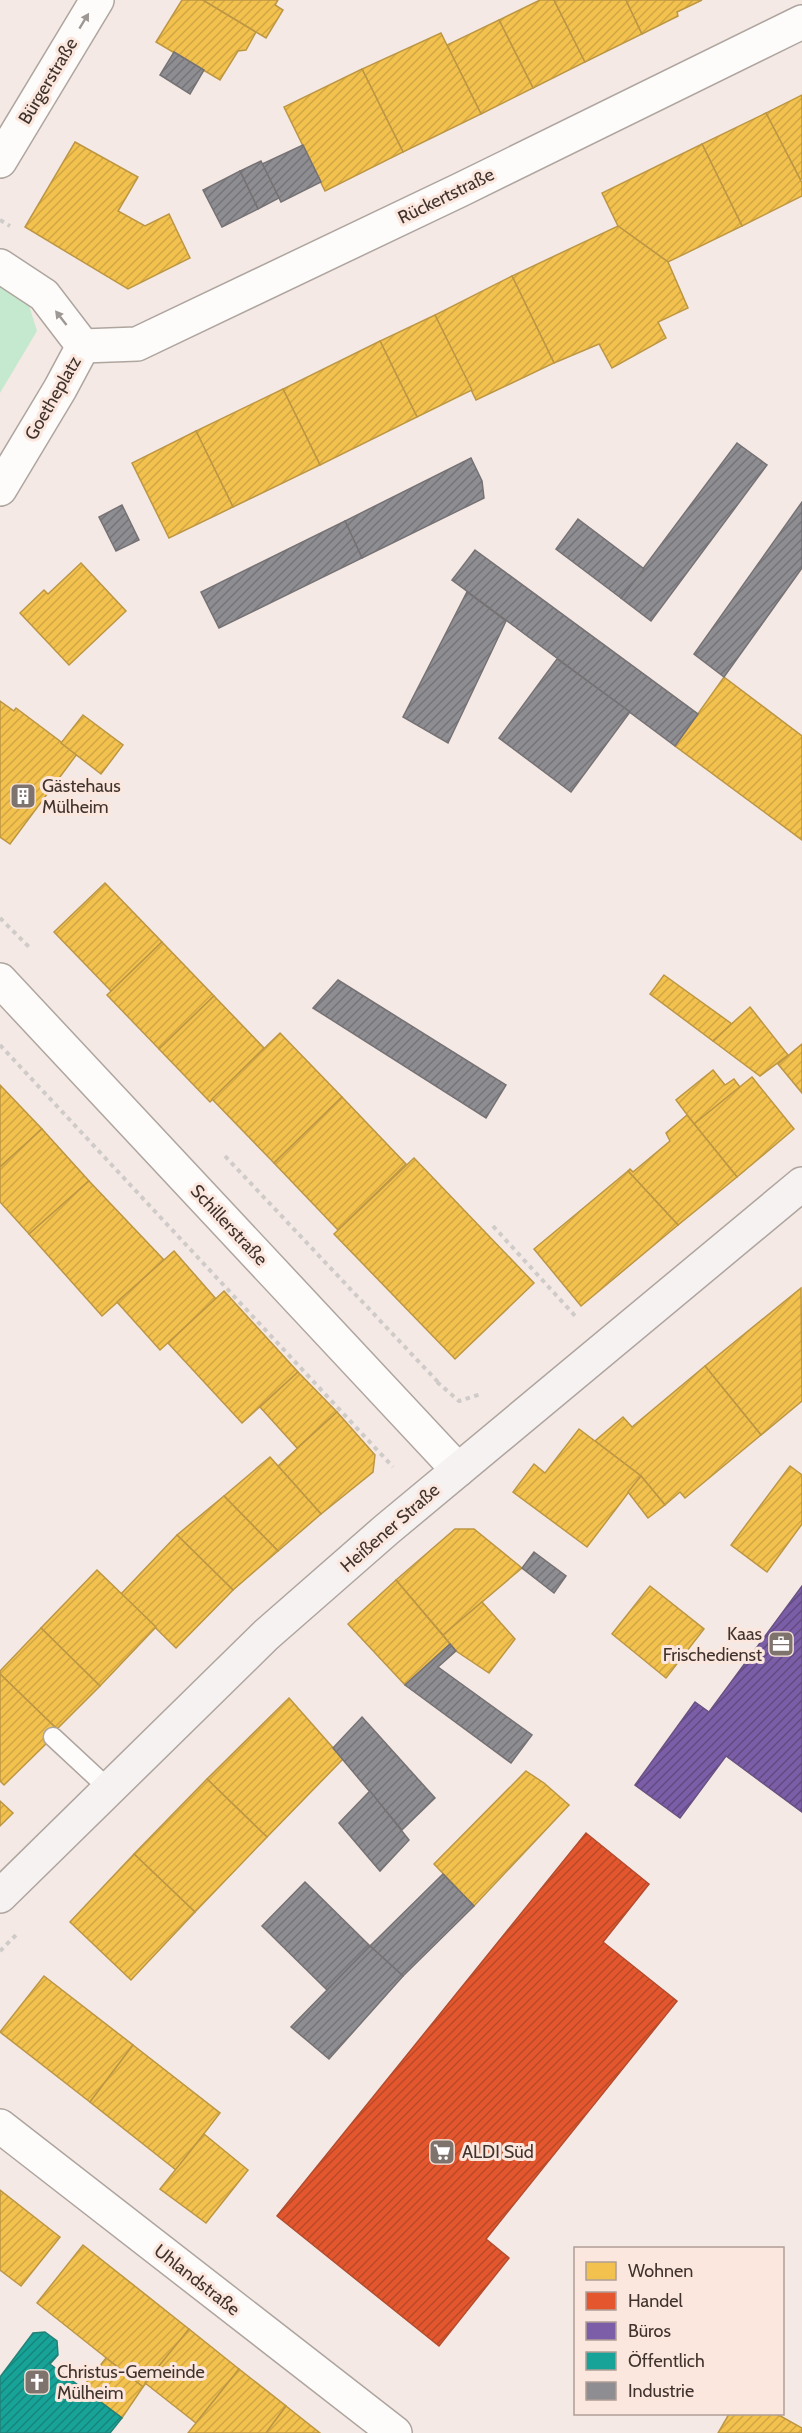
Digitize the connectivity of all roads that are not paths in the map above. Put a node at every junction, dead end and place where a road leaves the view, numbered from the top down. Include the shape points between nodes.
1 (97, 0) edge
2 (802, 22) edge
3 (0, 161) edge
4 (0, 266) edge
5 (83, 345) junction
6 (0, 489) edge
7 (0, 980) edge
8 (802, 1184) edge
9 (458, 1470) junction
10 (53, 1737) dead end
11 (109, 1790) junction
12 (0, 1896) edge
13 (0, 2126) edge
14 (395, 2433) edge

3 -> 1 street, Bürgerstraße
2 - 5 street, Rückertstraße via 137,344
5 -> 4 street, Goetheplatz via 44,295
5 - 6 street, Goetheplatz
7 - 9 street, Schillerstraße
8 - 9 street, Heißener Straße
9 - 11 street, Heißener Straße via 266,1635
10 - 11 lane
11 - 12 street, Heißener Straße
13 - 14 street, Uhlandstraße

